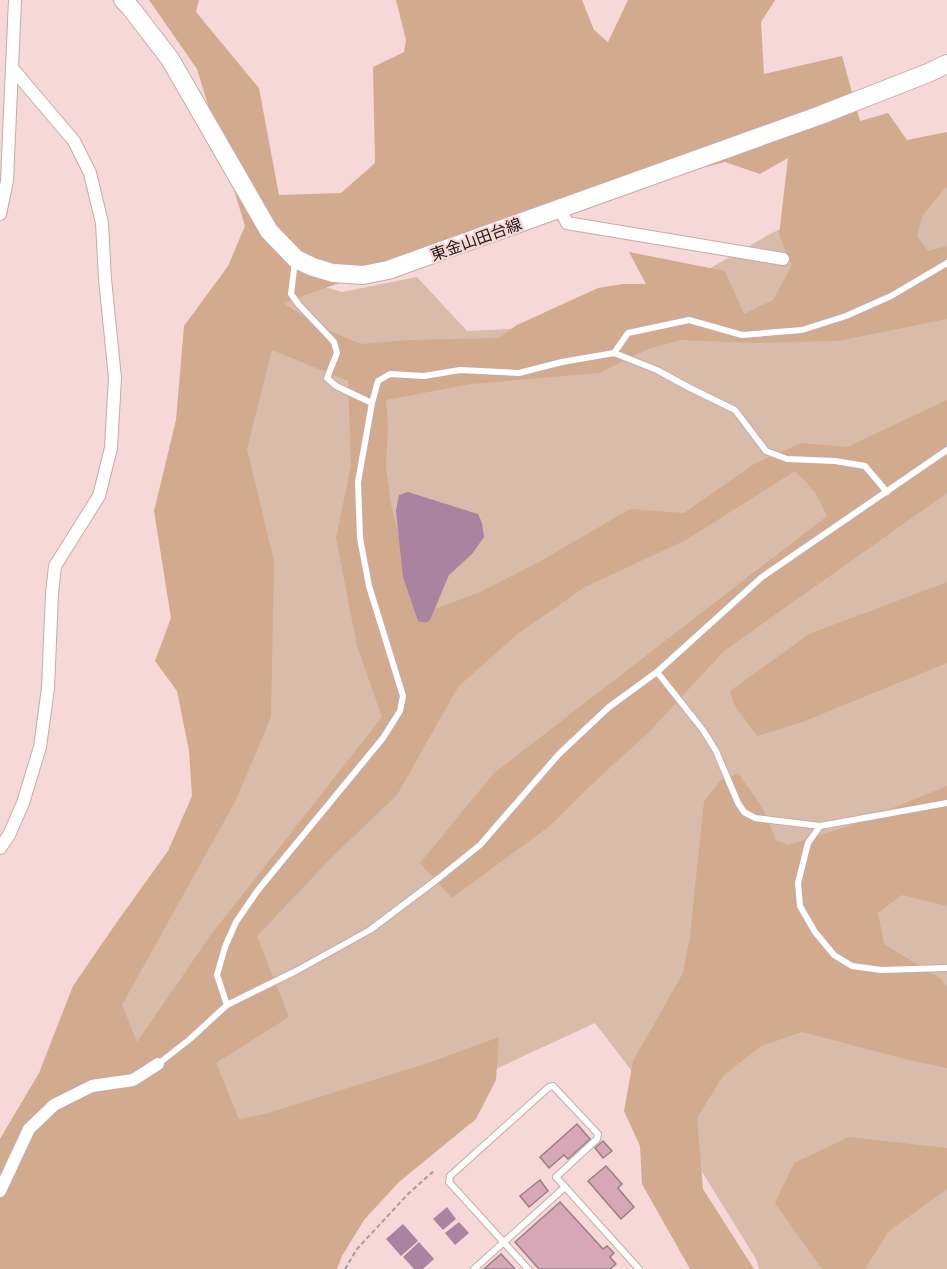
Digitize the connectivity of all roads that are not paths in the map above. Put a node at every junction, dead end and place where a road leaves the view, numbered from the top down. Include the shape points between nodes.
1 (15, 0) edge
2 (123, 0) edge
3 (947, 64) edge
4 (12, 68) junction
5 (560, 209) junction
6 (0, 214) edge
7 (296, 259) junction
8 (783, 259) dead end
9 (947, 263) edge
10 (614, 353) junction
11 (372, 403) junction
12 (947, 450) edge
13 (887, 492) junction
14 (657, 672) junction
15 (947, 803) edge
16 (820, 826) junction
17 (0, 848) edge
18 (947, 968) edge
19 (227, 1005) junction
20 (158, 1064) joint
21 (565, 1187) junction
22 (0, 1191) edge
23 (504, 1243) junction
24 (474, 1269) edge
25 (528, 1269) edge
26 (639, 1269) edge

1 - 4 street
2 - 7 main road, 東金山田台線 via 170,59 269,231
3 - 5 main road, 東金山田台線 via 818,116
4 - 6 street via 7,181
4 - 17 street via 74,141 90,173 102,223 115,378 111,448 99,496 55,566 48,688 40,747 23,803
5 - 7 main road, 東金山田台線 via 388,270 363,275 333,273
5 - 8 street via 567,223
7 - 11 lane via 291,294 334,342 337,353 327,378
9 - 10 lane via 891,296 802,330 741,335 688,320 628,333
10 - 11 lane via 519,373 460,370 424,376 390,374 378,381
10 - 13 lane via 735,410 766,451 787,459 865,466
11 - 19 lane via 358,482 360,538 369,586 403,696 400,711 383,738 236,922 217,975
12 - 13 lane
13 - 14 lane via 762,577
14 - 16 lane via 708,737 744,812 755,818
14 - 19 lane via 609,707 559,754 480,844 439,878 370,930
15 - 16 lane
16 - 18 lane via 808,843 798,883 800,906 834,955 852,966 881,970
19 - 20 lane
20 - 22 street via 133,1080 92,1086 54,1105 29,1129
21 - 23 lane
21 - 23 lane via 556,1177 598,1134 549,1086 450,1176 449,1182
21 - 26 lane
23 - 24 lane
23 - 25 lane

